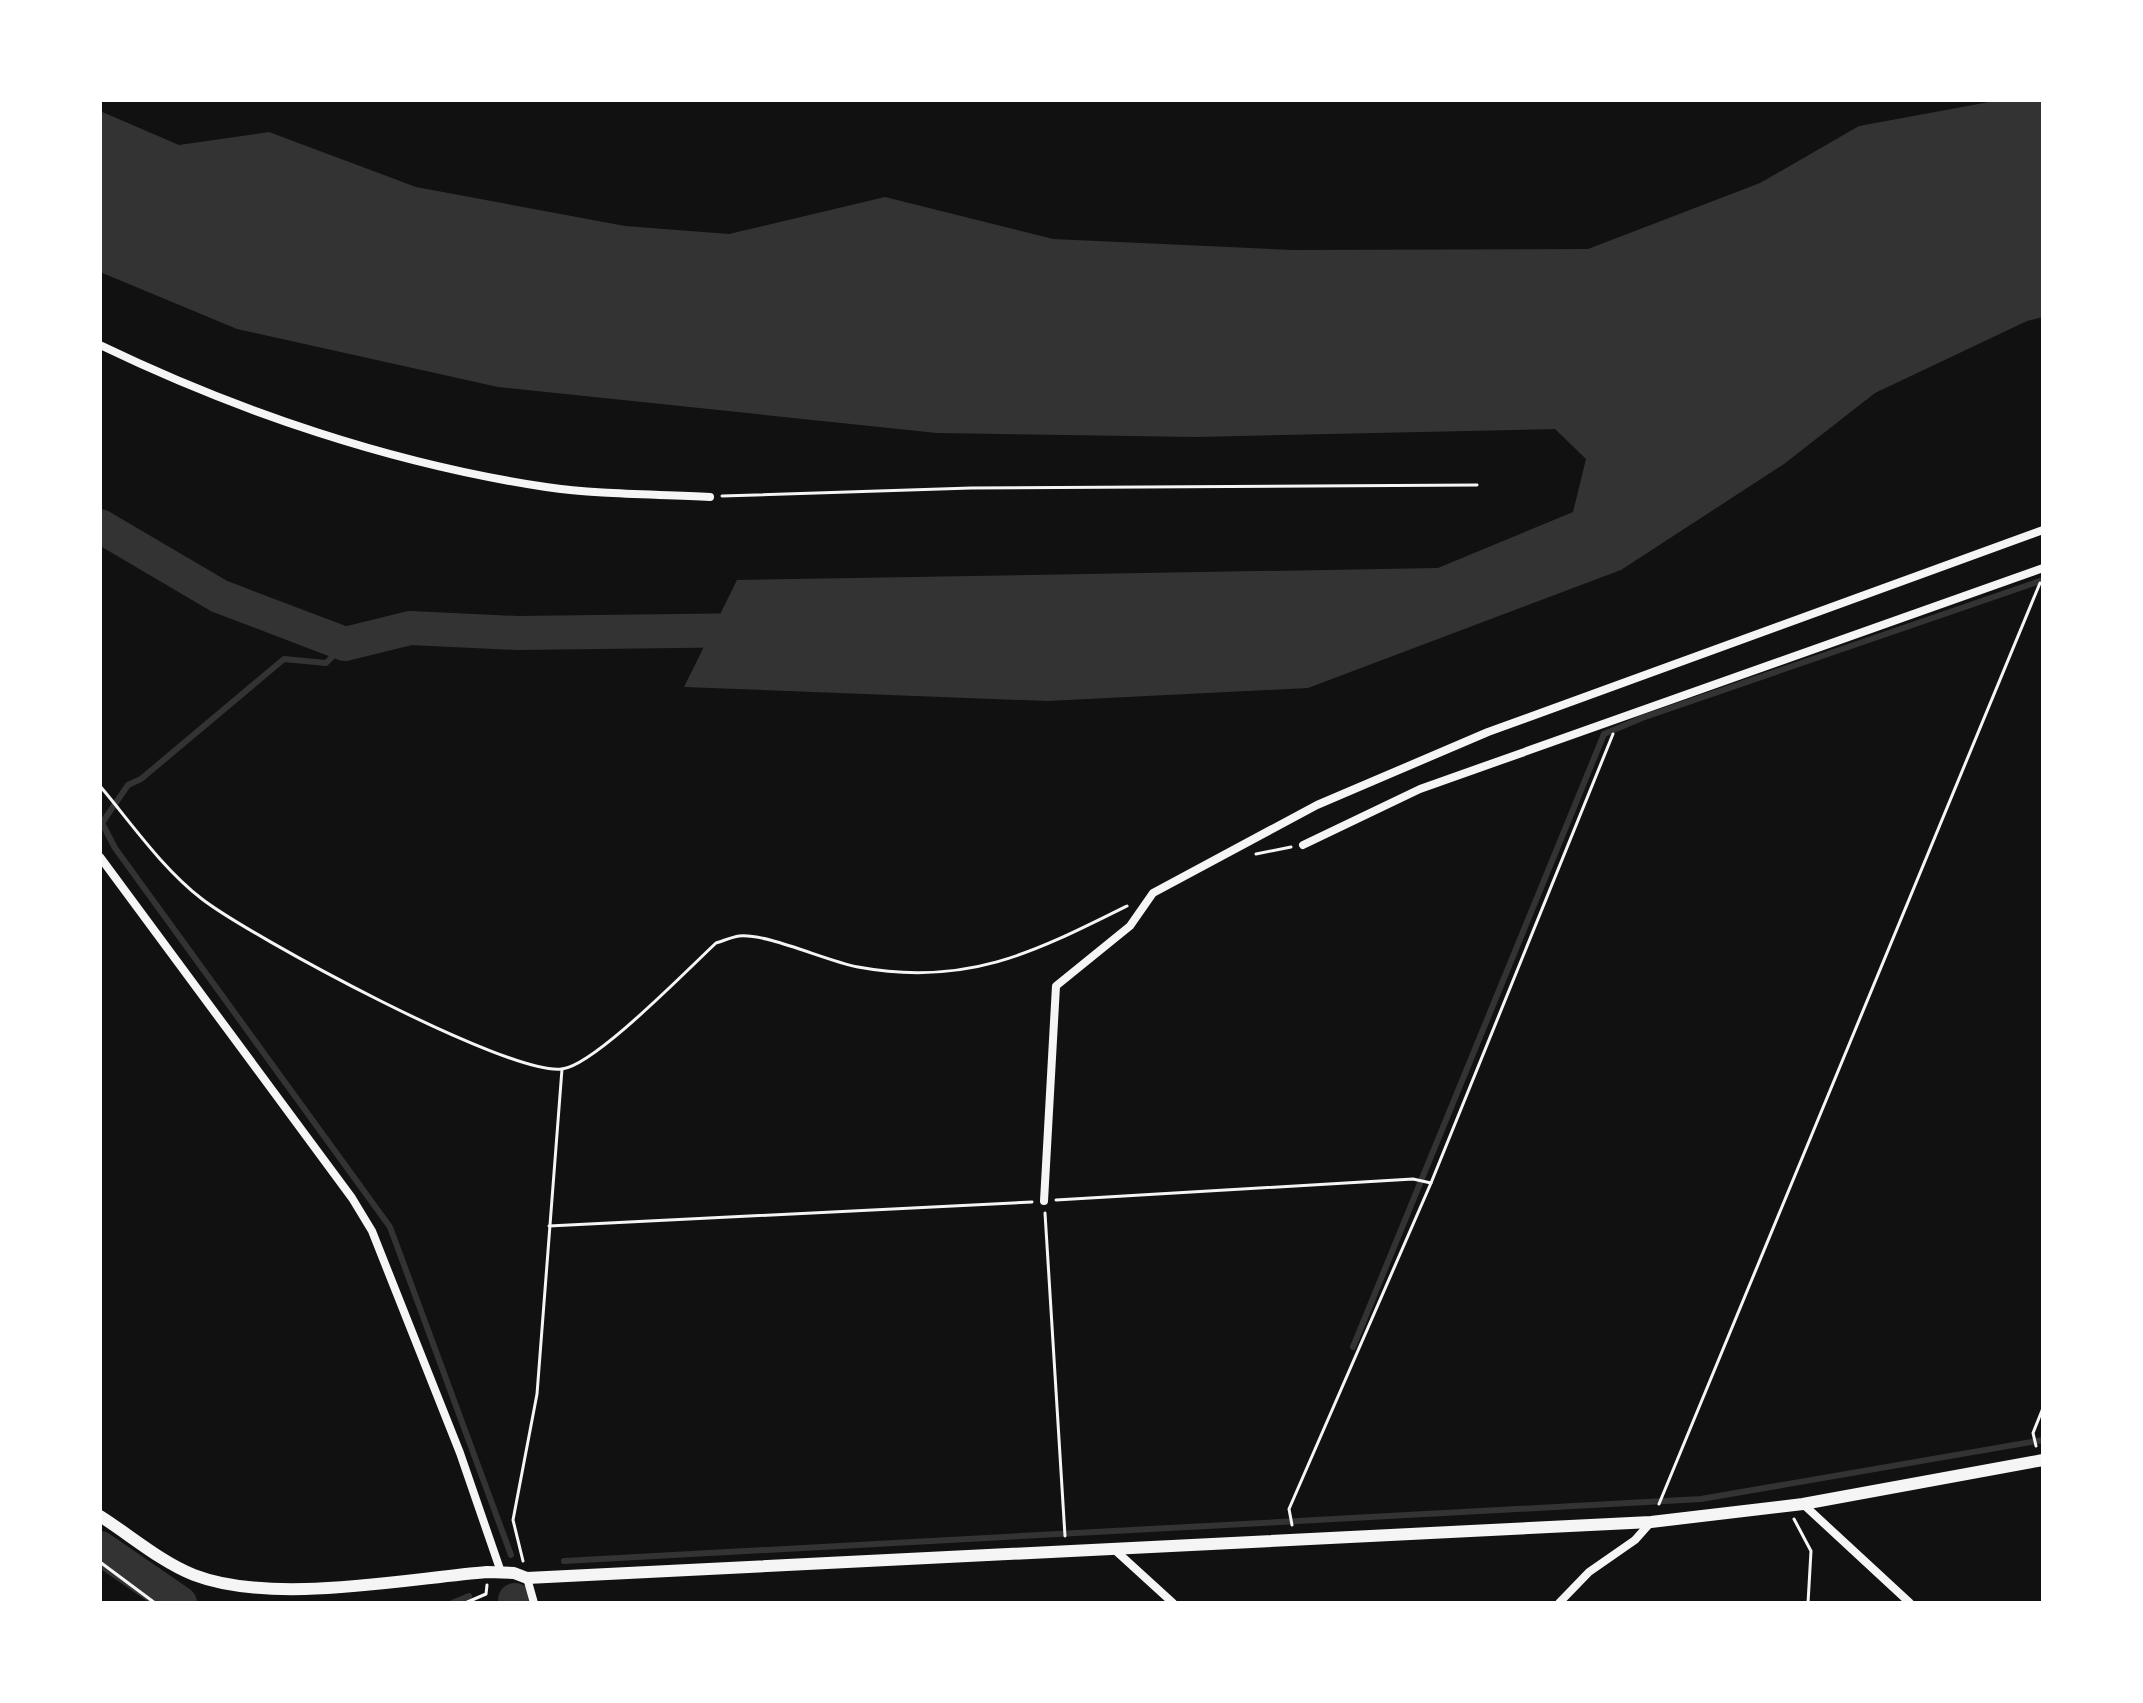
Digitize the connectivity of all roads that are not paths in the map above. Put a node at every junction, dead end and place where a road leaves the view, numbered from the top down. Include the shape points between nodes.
1 (100, 345) edge
2 (710, 497) road end
3 (2043, 530) edge
4 (2043, 568) edge
5 (1303, 845) dead end
6 (100, 857) edge
7 (1044, 1201) road end
8 (2042, 1460) edge
9 (1803, 1504) junction
10 (100, 1516) edge
11 (1651, 1522) junction
12 (1116, 1551) junction
13 (494, 1572) junction
14 (527, 1578) junction
15 (534, 1603) edge
16 (1173, 1603) edge
17 (1559, 1603) edge
18 (1910, 1603) edge

1 - 2 street via 373,450 549,488
3 - 7 street via 1488,732 1317,805 1153,893 1130,926 1056,986
4 - 5 street via 1420,789
6 - 13 street via 372,1231 460,1453
8 - 9 street
9 - 11 street
9 - 18 street
10 - 13 street via 189,1573 246,1589
11 - 12 street
11 - 17 street
12 - 14 street
12 - 16 street
13 - 14 street
14 - 15 street

